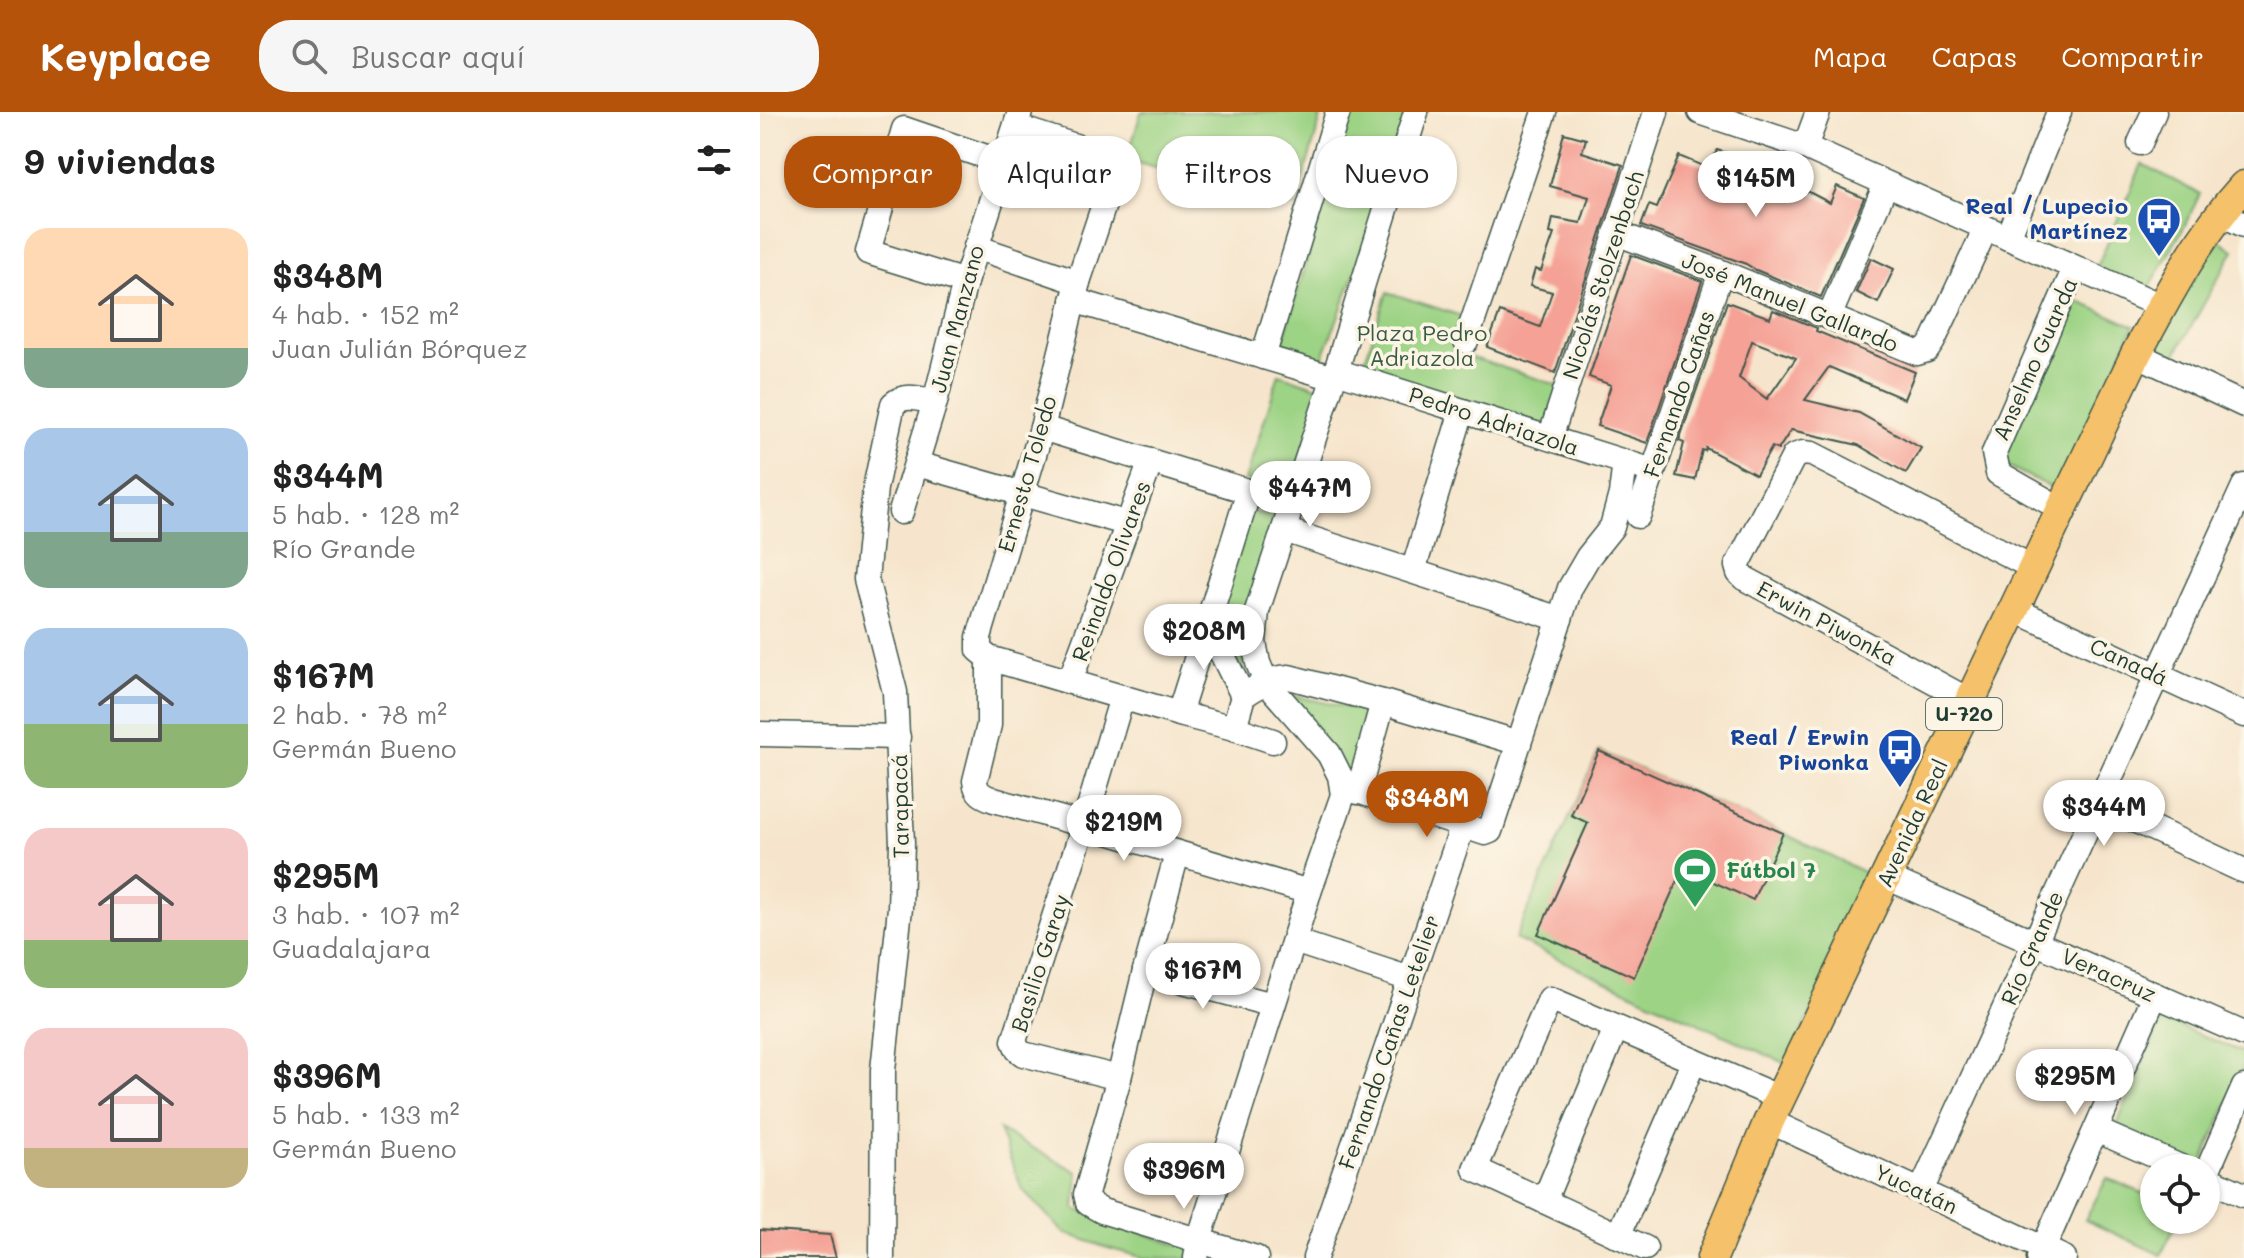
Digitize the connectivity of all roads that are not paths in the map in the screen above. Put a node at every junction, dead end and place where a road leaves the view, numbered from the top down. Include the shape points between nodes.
1 (1338, 112) edge
2 (1416, 112) edge
3 (1544, 112) edge
4 (1656, 112) edge
5 (1700, 112) edge
6 (1818, 112) edge
7 (2059, 112) edge
8 (2154, 112) edge
9 (1018, 119) edge
10 (2140, 143) dead end
11 (1805, 147) junction
12 (978, 154) edge
13 (1886, 184) junction
14 (2244, 186) edge
15 (989, 208) edge
16 (2232, 219) edge
17 (1616, 233) junction
18 (1997, 233) junction
19 (976, 247) junction
20 (2075, 268) junction
21 (1721, 272) junction
22 (965, 282) junction
23 (1076, 291) junction
24 (2161, 306) junction
25 (1829, 317) junction
26 (1466, 341) dead end
27 (2136, 354) junction
28 (1263, 357) junction
29 (1335, 374) junction
30 (935, 402) junction
31 (2244, 405) edge
32 (1462, 411) junction
33 (1042, 428) junction
34 (1550, 438) junction
35 (1151, 461) junction
36 (1625, 462) junction
37 (917, 464) junction
38 (1653, 471) junction
39 (2244, 486) edge
40 (1249, 491) junction
41 (1022, 493) junction
42 (1293, 505) junction
43 (2061, 509) junction
44 (901, 512) dead end
45 (1638, 516) dead end
46 (1129, 524) junction
47 (1284, 530) junction
48 (2233, 540) edge
49 (2032, 567) junction
50 (1413, 571) junction
51 (2013, 609) junction
52 (1560, 619) junction
53 (1208, 626) junction
54 (989, 658) junction
55 (2157, 675) junction
56 (1070, 681) junction
57 (1266, 682) junction
58 (1243, 696) junction
59 (1122, 697) junction
60 (1970, 701) junction
61 (1383, 702) junction
62 (1179, 714) junction
63 (2244, 715) edge
64 (1234, 728) junction
65 (760, 734) edge
66 (898, 737) junction
67 (1273, 741) dead end
68 (1519, 743) junction
69 (1350, 789) junction
70 (2098, 803) junction
71 (1084, 825) junction
72 (1463, 825) junction
73 (1177, 854) junction
74 (2244, 871) edge
75 (1886, 877) junction
76 (1309, 892) junction
77 (1294, 941) junction
78 (2035, 942) junction
79 (1145, 971) junction
80 (1410, 979) junction
81 (2155, 995) junction
82 (1273, 1005) junction
83 (1616, 1028) junction
84 (2244, 1034) edge
85 (1694, 1061) junction
86 (1119, 1078) junction
87 (2244, 1087) edge
88 (1774, 1109) junction
89 (2096, 1130) junction
90 (2151, 1154) edge
91 (2215, 1154) edge
92 (2220, 1183) edge
93 (1921, 1191) junction
94 (2244, 1195) edge
95 (1544, 1201) junction
96 (1618, 1236) junction
97 (1645, 1248) dead end
98 (1198, 1249) edge
99 (2049, 1255) edge
100 (882, 1258) edge
101 (1256, 1258) edge
102 (1315, 1258) edge
103 (1712, 1258) edge

1 - 28 street
2 - 29 street
3 - 26 street
4 - 17 street, Nicolás Stolzenbach
5 - 11 street
6 - 11 street
7 - 18 street, José Manuel Gallardo
8 - 10 street
9 - 23 street, Ernesto Toledo via 1119,160
11 - 13 street
12 - 22 street via 904,129 868,252
13 - 18 street
13 - 25 street
14 - 16 main road, Avenida Real / U-720
15 - 19 street, Juan Manzano
16 - 24 main road, Avenida Real / U-720
17 - 21 street, José Manuel Gallardo
17 - 34 street, Nicolás Stolzenbach
18 - 20 street
18 - 25 street, José Manuel Gallardo via 1927,350 1917,353
19 - 22 street, Juan Manzano
19 - 23 street, Pedro Adriazola
20 - 24 street
20 - 43 street, Anselmo Guarda via 1994,453 1998,473
21 - 25 street, José Manuel Gallardo
21 - 38 street, Fernando Cañas
22 - 30 street, Juan Manzano
23 - 28 street, Pedro Adriazola
23 - 33 street, Ernesto Toledo
24 - 27 main road, Avenida Real / U-720
27 - 31 street
27 - 43 main road, Avenida Real / U-720
28 - 29 street, Pedro Adriazola
29 - 32 street, Pedro Adriazola
29 - 42 street
30 - 37 street, Juan Manzano
30 - 66 street, Tarapacá via 909,397 893,404 875,488 866,579 895,692
32 - 34 street, Pedro Adriazola
32 - 50 street
33 - 35 street
33 - 41 street, Ernesto Toledo
34 - 36 street, Pedro Adriazola
35 - 40 street
35 - 46 street, Reinaldo Olivares
36 - 38 street, Pedro Adriazola
36 - 52 street via 1612,527 1578,572
37 - 41 street
37 - 44 street, Juan Manzano
38 - 45 street, Fernando Cañas
39 - 48 street, Río Grande
40 - 42 street
40 - 53 street
41 - 46 street
41 - 54 street, Ernesto Toledo via 979,637 979,650
42 - 47 street
43 - 49 main road, Avenida Real / U-720
46 - 56 street, Reinaldo Olivares
47 - 50 street
47 - 57 street via 1254,627
48 - 55 street, Río Grande
49 - 51 main road, Avenida Real / U-720
49 - 60 street, Erwin Piwonka via 1803,453 1794,456 1737,566 1744,578
50 - 52 street
51 - 55 street, Canadá
51 - 60 main road, Avenida Real / U-720
52 - 68 street
53 - 58 street
53 - 62 street
54 - 56 street
54 - 71 street, Ernesto Toledo via 989,725 976,787 994,800
55 - 63 street, Canadá
55 - 70 street, Río Grande
56 - 59 street
57 - 58 street
57 - 61 street via 1289,677
57 - 69 street via 1329,754
58 - 64 street
59 - 62 street
59 - 71 street, Basilio Garay
60 - 75 main road, Avenida Real / U-720
61 - 68 street
61 - 69 street
62 - 64 street
64 - 67 street
65 - 66 street
66 - 100 street, Tarapacá via 902,843 883,1070
68 - 72 street via 1490,831
69 - 72 street
69 - 76 street via 1343,795
70 - 74 street
70 - 78 street, Río Grande
71 - 73 street
71 - 86 street, Basilio Garay via 1015,1046 1023,1054
72 - 80 street, Fernando Cañas Letelier
73 - 76 street
73 - 79 street
75 - 78 street, Veracruz
75 - 88 main road, Avenida Real / U-720
76 - 77 street
77 - 80 street
77 - 82 street
78 - 81 street, Veracruz
78 - 93 street, Río Grande
79 - 82 street
79 - 86 street
80 - 102 street, Fernando Cañas Letelier
81 - 84 street, Veracruz
81 - 89 street
82 - 98 street
83 - 85 street, Yucatán
83 - 95 street
83 - 95 street, Yucatán via 1550,999 1475,1169
85 - 88 street, Yucatán
85 - 96 street
86 - 98 street via 1087,1184 1088,1203
87 - 91 street
88 - 93 street, Yucatán
88 - 103 main road, Avenida Real / U-720
89 - 90 street
89 - 99 street
92 - 94 street
93 - 99 street, Yucatán
95 - 96 street
96 - 97 street
98 - 101 street

